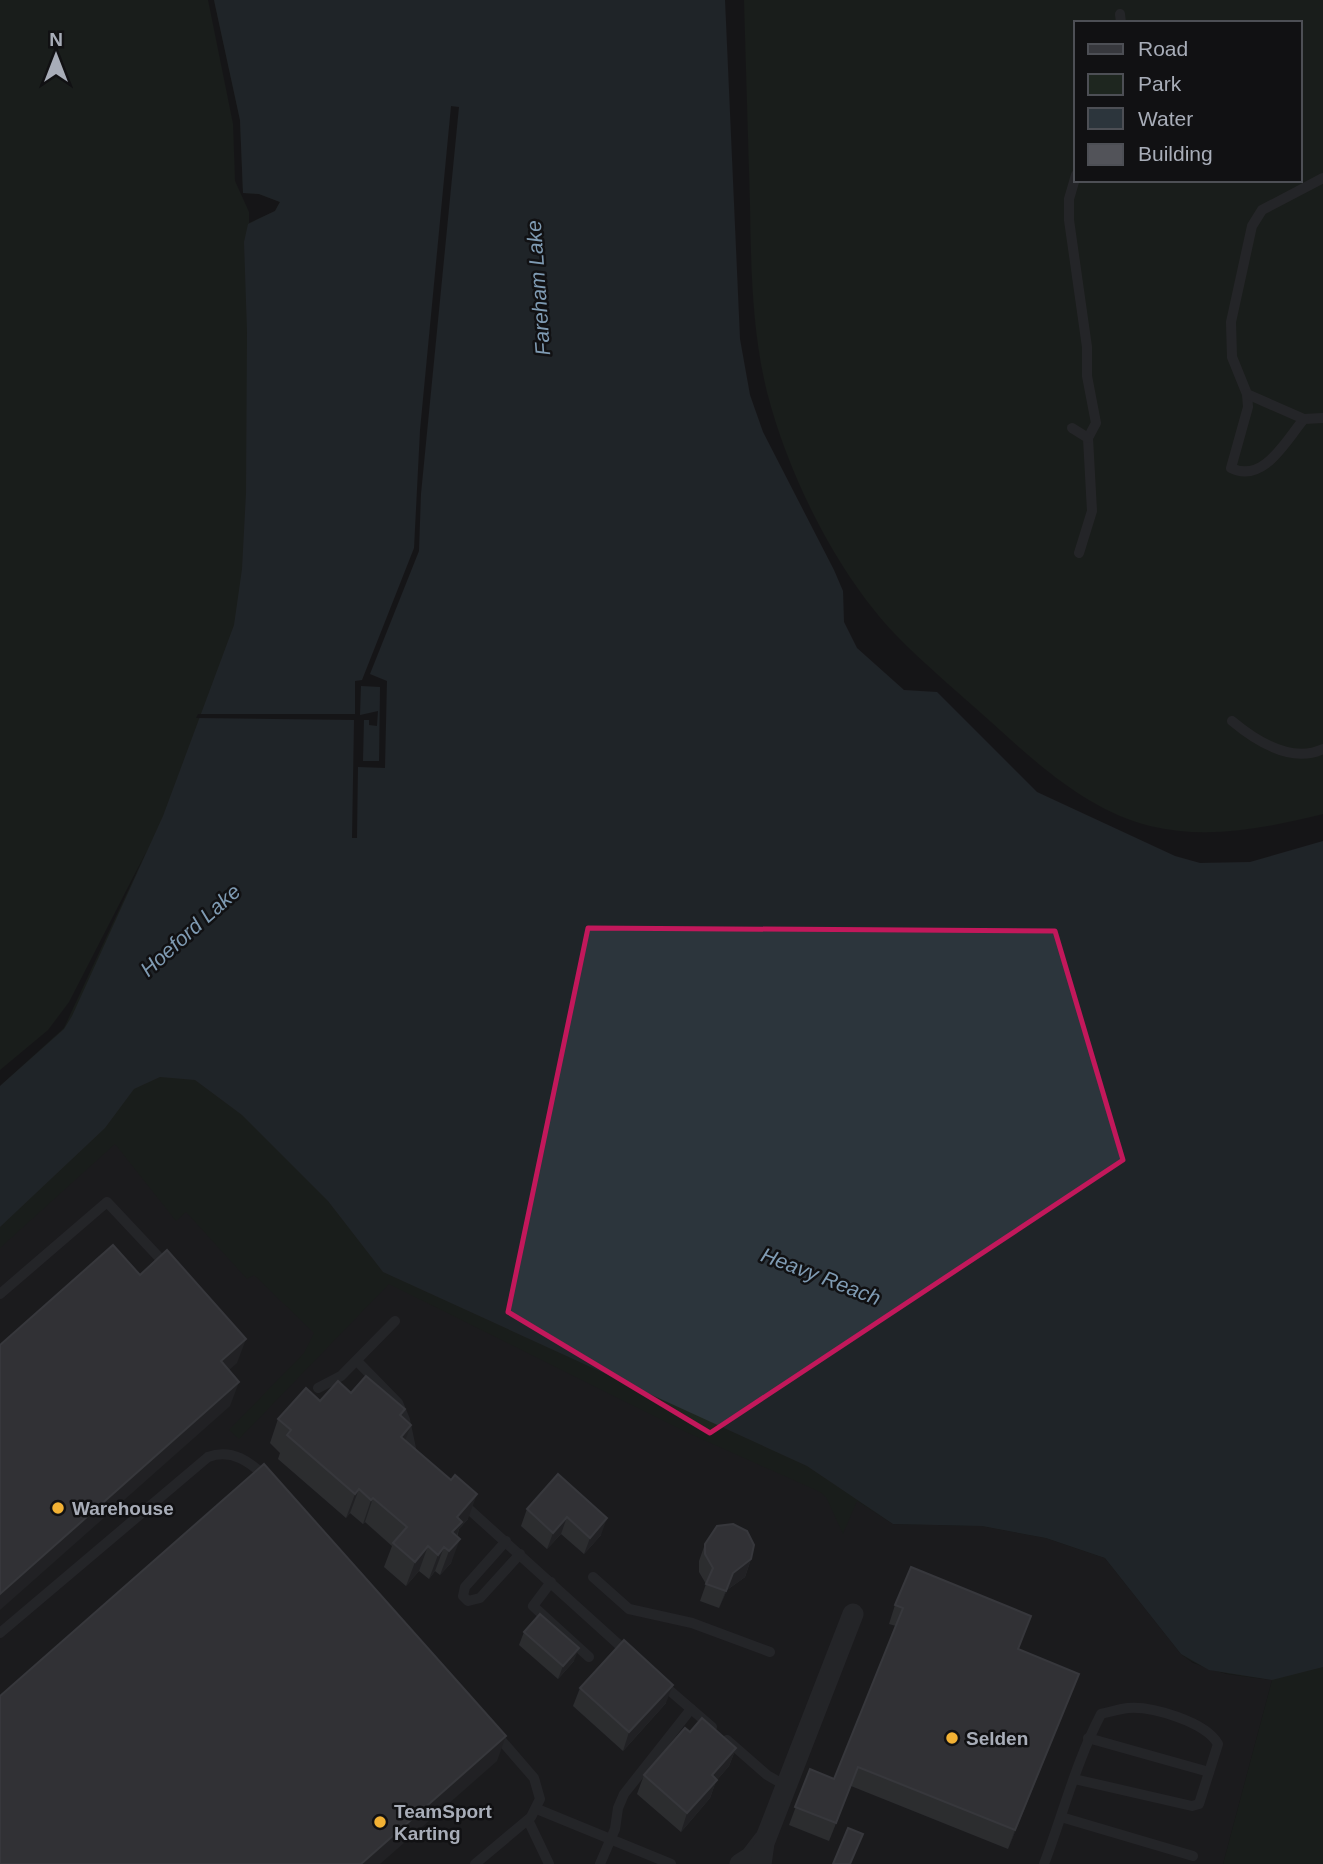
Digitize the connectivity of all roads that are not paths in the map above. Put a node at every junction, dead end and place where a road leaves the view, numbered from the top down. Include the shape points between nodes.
1 (1323, 178) edge
2 (1074, 182) edge
3 (1247, 394) junction
4 (1323, 418) edge
5 (1304, 419) junction
6 (1072, 428) dead end
7 (1088, 438) junction
8 (1079, 553) dead end
9 (1232, 721) dead end
10 (1323, 749) edge
11 (177, 1277) edge
12 (0, 1294) edge
13 (395, 1321) dead end
14 (357, 1361) junction
15 (318, 1388) dead end
16 (420, 1466) edge
17 (278, 1490) edge
18 (449, 1491) edge
19 (506, 1541) junction
20 (520, 1554) junction
21 (593, 1577) dead end
22 (551, 1582) junction
23 (853, 1614) dead end
24 (0, 1633) edge
25 (770, 1652) dead end
26 (589, 1657) dead end
27 (691, 1709) junction
28 (485, 1723) edge
29 (1088, 1738) junction
30 (1209, 1772) junction
31 (1074, 1779) junction
32 (786, 1786) junction
33 (537, 1809) junction
34 (1061, 1817) junction
35 (528, 1820) junction
36 (768, 1832) junction
37 (1193, 1856) dead end
38 (475, 1864) edge
39 (549, 1864) edge
40 (600, 1864) edge
41 (671, 1864) edge
42 (740, 1864) edge
43 (761, 1864) edge
44 (1044, 1864) edge

1 - 3 lane via 1262,210 1252,226 1231,322 1233,357
2 - 7 lane via 1069,220 1096,424
3 - 5 lane
3 - 5 lane via 1244,427 1231,468 1240,472 1269,462
4 - 5 lane
6 - 7 lane
7 - 8 lane via 1092,511
9 - 10 lane via 1255,740 1288,752 1312,754
11 - 12 lane via 107,1202
13 - 14 lane
14 - 15 lane
14 - 16 lane via 398,1403
17 - 24 lane via 246,1460 224,1453 208,1457
18 - 19 lane
19 - 20 lane
19 - 20 lane via 465,1587 465,1598 471,1602 480,1598
20 - 22 lane
21 - 25 lane via 629,1609 692,1623
22 - 26 lane via 534,1606
22 - 27 lane
23 - 32 street
27 - 32 lane
27 - 40 lane via 624,1794
28 - 33 lane via 534,1778 540,1795
29 - 30 lane
29 - 30 lane via 1101,1714 1129,1708 1196,1723 1213,1734 1218,1744
29 - 31 lane
30 - 31 lane via 1199,1804 1192,1806
31 - 34 lane
32 - 36 street
33 - 35 lane
33 - 41 lane
34 - 37 lane
34 - 44 lane
35 - 38 lane
35 - 39 lane
36 - 42 street via 751,1857
36 - 43 street

